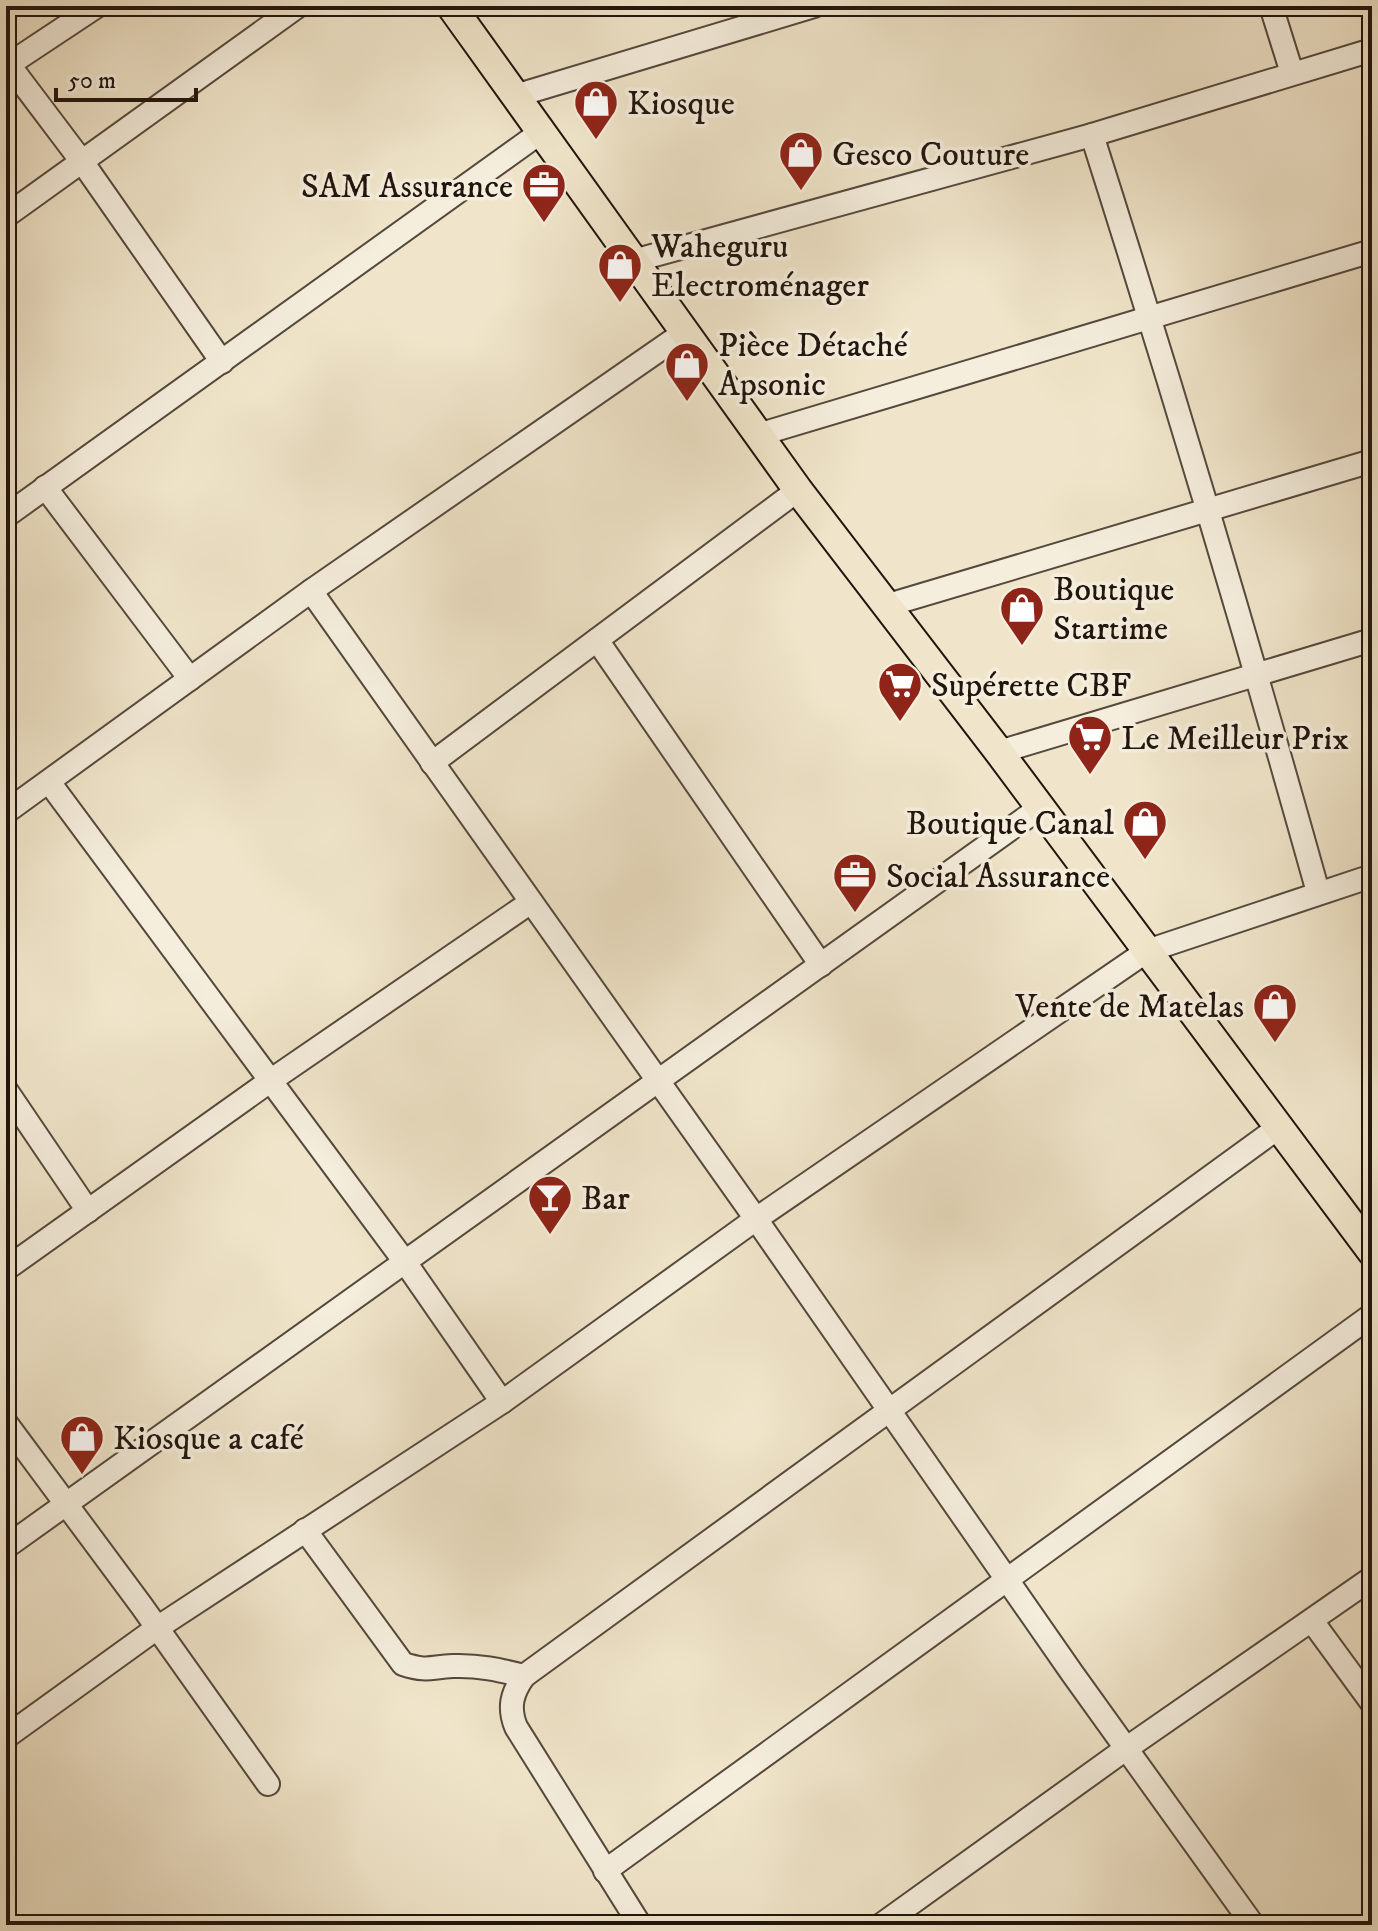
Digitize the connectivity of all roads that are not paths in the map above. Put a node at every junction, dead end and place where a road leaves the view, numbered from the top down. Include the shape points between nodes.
1 (97, 6) edge
2 (298, 6) edge
3 (451, 6) edge
4 (814, 6) edge
5 (1271, 6) edge
6 (1372, 50) edge
7 (7, 63) edge
8 (1292, 73) junction
9 (515, 96) junction
10 (541, 132) junction
11 (1092, 135) junction
12 (83, 163) junction
13 (6, 216) edge
14 (1372, 251) edge
15 (633, 261) junction
16 (1150, 318) junction
17 (685, 332) junction
18 (222, 362) junction
19 (758, 435) junction
20 (1372, 461) edge
21 (45, 487) junction
22 (798, 490) junction
23 (1207, 510) junction
24 (6, 516) edge
25 (311, 591) junction
26 (885, 606) junction
27 (597, 640) junction
28 (1372, 640) edge
29 (1257, 675) junction
30 (190, 679) junction
31 (999, 752) junction
32 (432, 763) junction
33 (49, 782) junction
34 (1041, 807) junction
35 (6, 812) edge
36 (1372, 876) edge
37 (1318, 892) junction
38 (531, 902) junction
39 (1147, 951) junction
40 (821, 965) junction
41 (270, 1081) junction
42 (658, 1082) junction
43 (6, 1090) edge
44 (1279, 1127) junction
45 (88, 1211) junction
46 (756, 1219) junction
47 (1372, 1252) edge
48 (405, 1262) junction
49 (6, 1269) edge
50 (1372, 1315) edge
51 (502, 1402) junction
52 (889, 1409) junction
53 (6, 1423) edge
54 (67, 1503) junction
55 (305, 1530) junction
56 (6, 1547) edge
57 (1372, 1578) edge
58 (1007, 1579) junction
59 (1312, 1621) junction
60 (157, 1628) junction
61 (524, 1676) junction
62 (1372, 1703) edge
63 (6, 1737) edge
64 (1127, 1748) junction
65 (268, 1784) dead end
66 (605, 1871) junction
67 (640, 1925) edge
68 (881, 1925) edge
69 (1253, 1925) edge

1 - 7 street
2 - 12 street
3 - 9 main road
4 - 9 street
5 - 8 street
6 - 8 street
7 - 12 street
8 - 11 street
9 - 10 main road
10 - 15 main road
10 - 18 street
11 - 15 street
11 - 16 street
12 - 13 street
12 - 18 street
14 - 16 street
15 - 17 main road
16 - 19 street
16 - 23 street
17 - 19 main road
17 - 25 street
18 - 21 street
19 - 22 main road
20 - 23 street
21 - 24 street
21 - 30 street
22 - 26 main road
22 - 27 street
23 - 26 street
23 - 29 street
25 - 30 street
25 - 32 street
26 - 31 main road
27 - 32 street
27 - 40 street
28 - 29 street
29 - 31 street
29 - 37 street
30 - 33 street
31 - 34 main road
32 - 38 street
33 - 35 street
33 - 41 street
34 - 39 main road
34 - 40 street
36 - 37 street
37 - 39 street
38 - 41 street
38 - 42 street
39 - 44 main road
39 - 46 street
40 - 42 street
41 - 45 street
41 - 48 street
42 - 46 street
42 - 48 street
43 - 45 street
44 - 47 main road
44 - 52 street
45 - 49 street
46 - 51 street
46 - 52 street
48 - 51 street
48 - 54 street
50 - 58 street
51 - 55 street
52 - 58 street
52 - 61 street
53 - 54 street
54 - 56 street
54 - 60 street
55 - 60 street
55 - 61 street via 403,1664 424,1671 484,1667
57 - 59 street
58 - 64 street
58 - 66 street
59 - 62 street
59 - 64 street
60 - 63 street
60 - 65 street
61 - 66 street via 515,1689 511,1715
64 - 68 street
64 - 69 street
66 - 67 street

